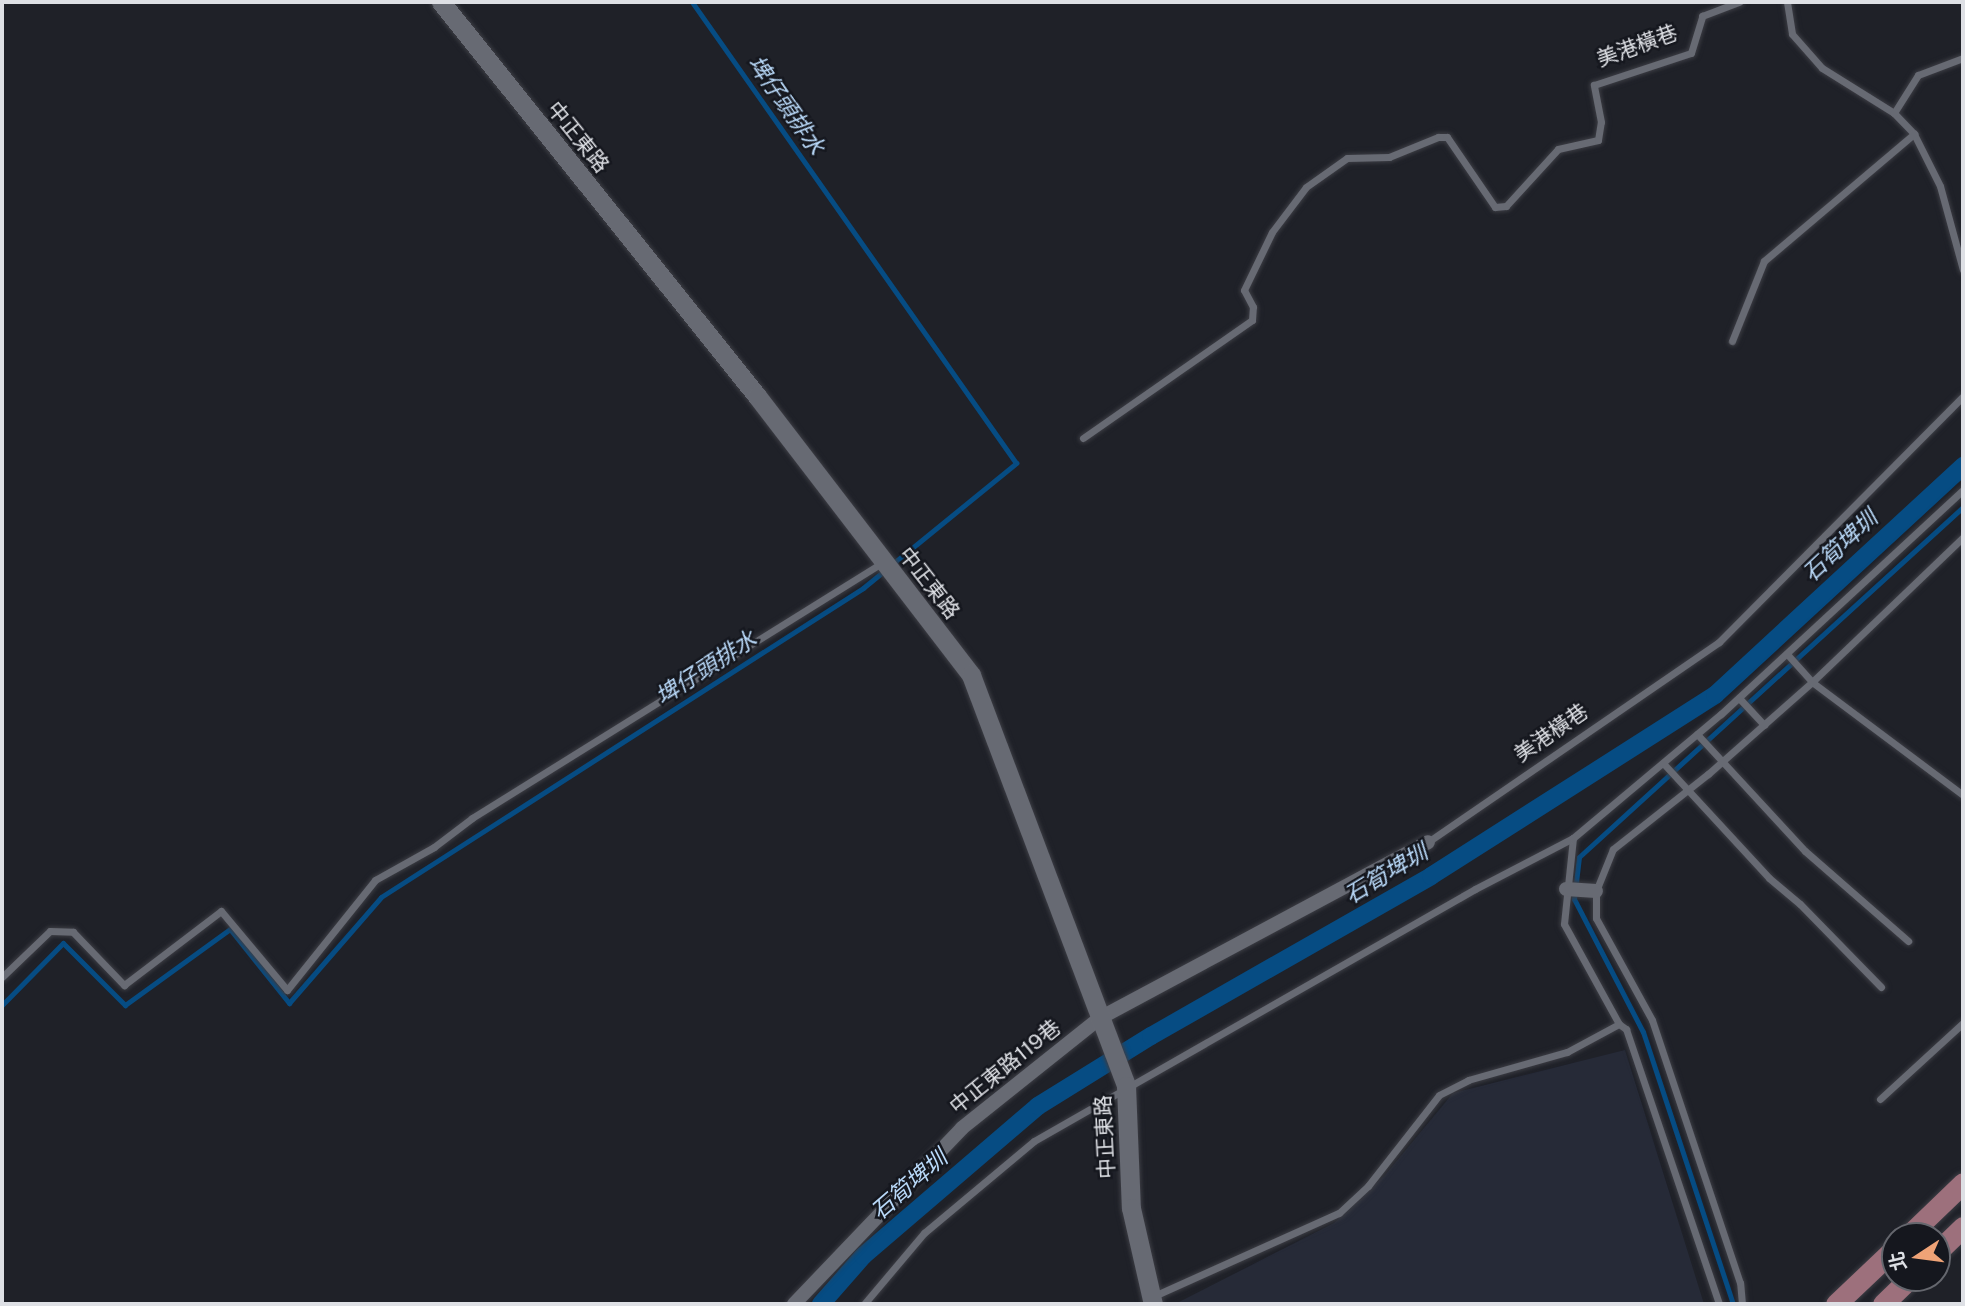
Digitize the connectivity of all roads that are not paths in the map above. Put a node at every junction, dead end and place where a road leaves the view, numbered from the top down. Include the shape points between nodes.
1 (441, 2) edge
2 (1739, 2) edge
3 (1787, 2) edge
4 (1963, 58) edge
5 (1894, 113) junction
6 (1914, 134) junction
7 (1963, 270) edge
8 (1732, 341) dead end
9 (1963, 396) edge
10 (1083, 438) dead end
11 (1963, 490) edge
12 (1963, 537) edge
13 (884, 562) junction
14 (1787, 653) junction
15 (1812, 682) junction
16 (1739, 698) junction
17 (1764, 725) junction
18 (1697, 734) junction
19 (1721, 762) junction
20 (1663, 763) junction
21 (1687, 787) junction
22 (1963, 795) edge
23 (1573, 838) junction
24 (1429, 842) joint
25 (1566, 889) junction
26 (1597, 891) junction
27 (1908, 941) dead end
28 (2, 977) edge
29 (1881, 987) dead end
30 (1100, 1018) junction
31 (1963, 1023) edge
32 (1619, 1024) junction
33 (1126, 1086) junction
34 (1880, 1099) dead end
35 (1963, 1183) edge
36 (1923, 1222) edge
37 (1881, 1261) edge
38 (1152, 1301) edge
39 (794, 1304) edge
40 (864, 1304) edge
41 (1719, 1304) edge
42 (1742, 1304) edge
43 (1836, 1304) edge

1 - 13 main road, 中正東路
2 - 10 lane, 美港橫巷 via 1702,16 1691,53 1594,85 1601,122 1598,140 1558,149 1506,206 1495,207 1447,137 1389,157 1347,158 1306,187 1272,232 1244,290 1253,307 1252,320
3 - 5 lane via 1792,34 1822,68
4 - 5 lane via 1918,75
5 - 6 lane
6 - 7 lane via 1940,186
6 - 8 lane via 1764,261
9 - 24 lane, 美港橫巷 via 1719,642
11 - 14 lane
12 - 15 lane
13 - 28 lane via 375,880 287,990 221,911 124,985 73,932 50,931
13 - 30 main road, 中正東路 via 971,675
14 - 15 lane
14 - 16 lane
15 - 17 lane
15 - 22 lane
16 - 17 lane
16 - 18 lane
17 - 19 lane
18 - 19 lane
18 - 20 lane
19 - 21 lane
19 - 27 lane via 1805,851
20 - 21 lane
20 - 23 lane
21 - 26 lane via 1613,849
21 - 29 lane via 1769,878
23 - 25 lane
23 - 33 lane
24 - 30 street, 美港橫巷
25 - 26 street
25 - 32 lane via 1564,924
26 - 42 lane via 1596,918 1652,1020 1740,1283
30 - 33 main road, 中正東路
30 - 39 street, 中正東路119巷 via 962,1128
31 - 34 lane
32 - 38 lane via 1567,1052 1468,1080 1439,1095 1368,1186 1339,1213
32 - 41 lane via 1626,1029
33 - 38 main road, 中正東路 via 1131,1208
33 - 40 lane via 1034,1141 924,1233
35 - 36 main road
37 - 43 main road

